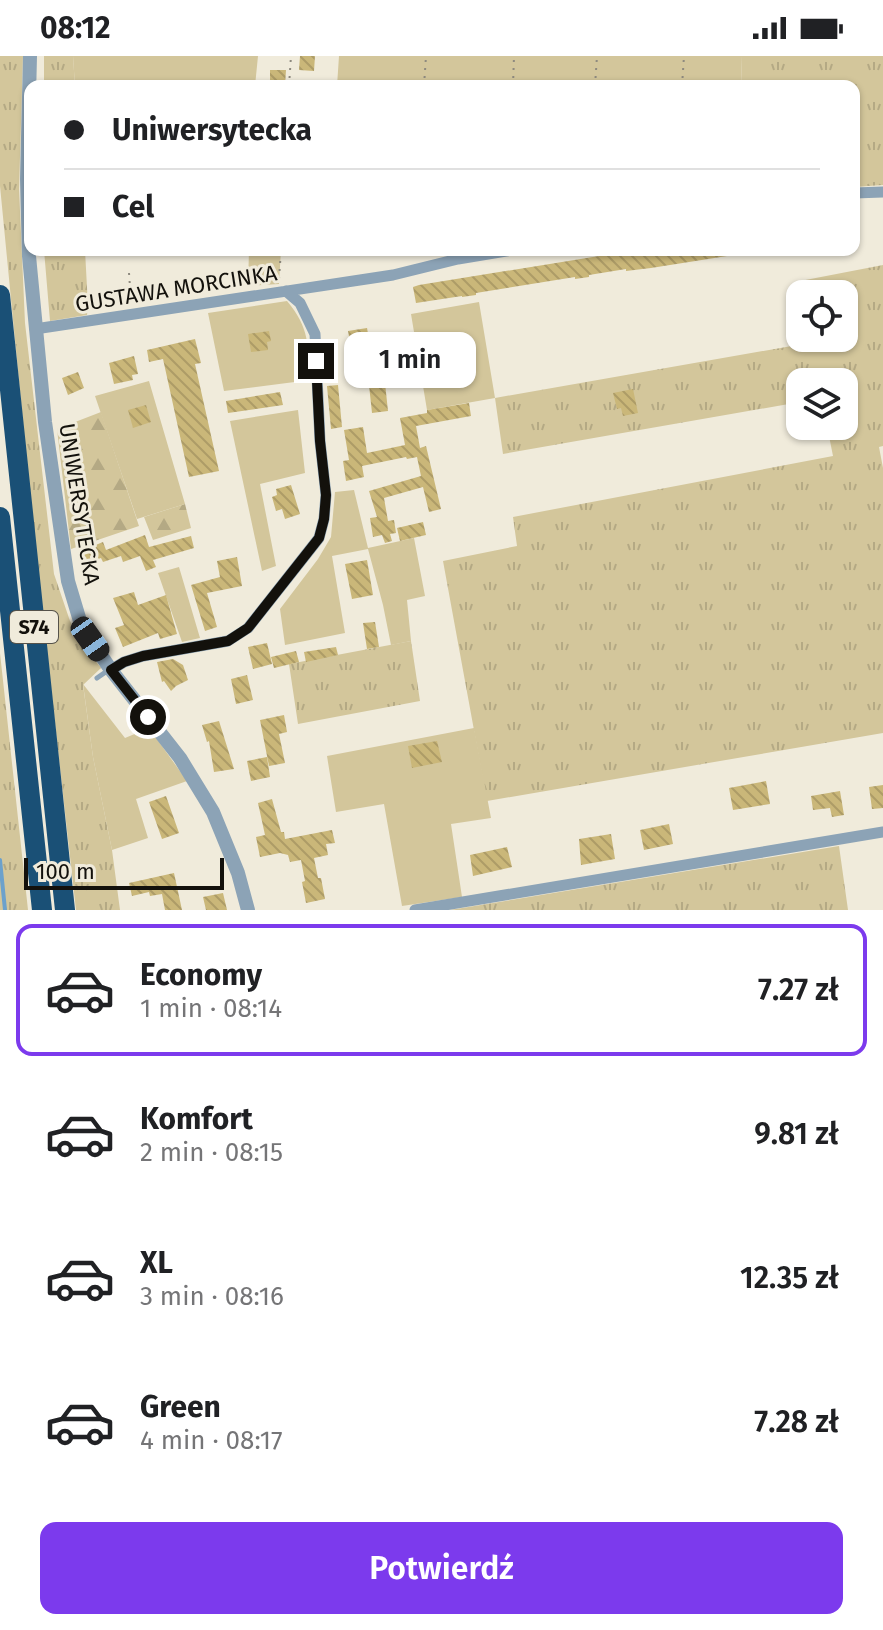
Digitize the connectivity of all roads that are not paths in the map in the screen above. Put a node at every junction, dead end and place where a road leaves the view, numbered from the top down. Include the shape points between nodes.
1 (30, 56) edge
2 (29, 80) edge
3 (883, 192) edge
4 (860, 193) edge
5 (29, 256) edge
6 (476, 256) edge
7 (282, 292) junction
8 (0, 295) edge
9 (35, 329) junction
10 (0, 517) edge
11 (111, 669) junction
12 (97, 678) dead end
13 (883, 832) edge
14 (42, 910) edge
15 (65, 910) edge
16 (248, 910) edge
17 (415, 910) edge

1 - 2 street, UNIWERSYTECKA
3 - 4 street
5 - 9 street, UNIWERSYTECKA
6 - 7 street, GUSTAWA MORCINKA
7 - 9 street, GUSTAWA MORCINKA
7 - 11 street via 300,303 315,334 326,495 319,538 248,628 228,641 143,656
8 - 15 highway, S74
9 - 11 street, UNIWERSYTECKA via 68,581 80,621
10 - 14 highway, S74
11 - 12 lane
11 - 16 street, UNIWERSYTECKA via 142,722 180,758 213,812
13 - 17 street

